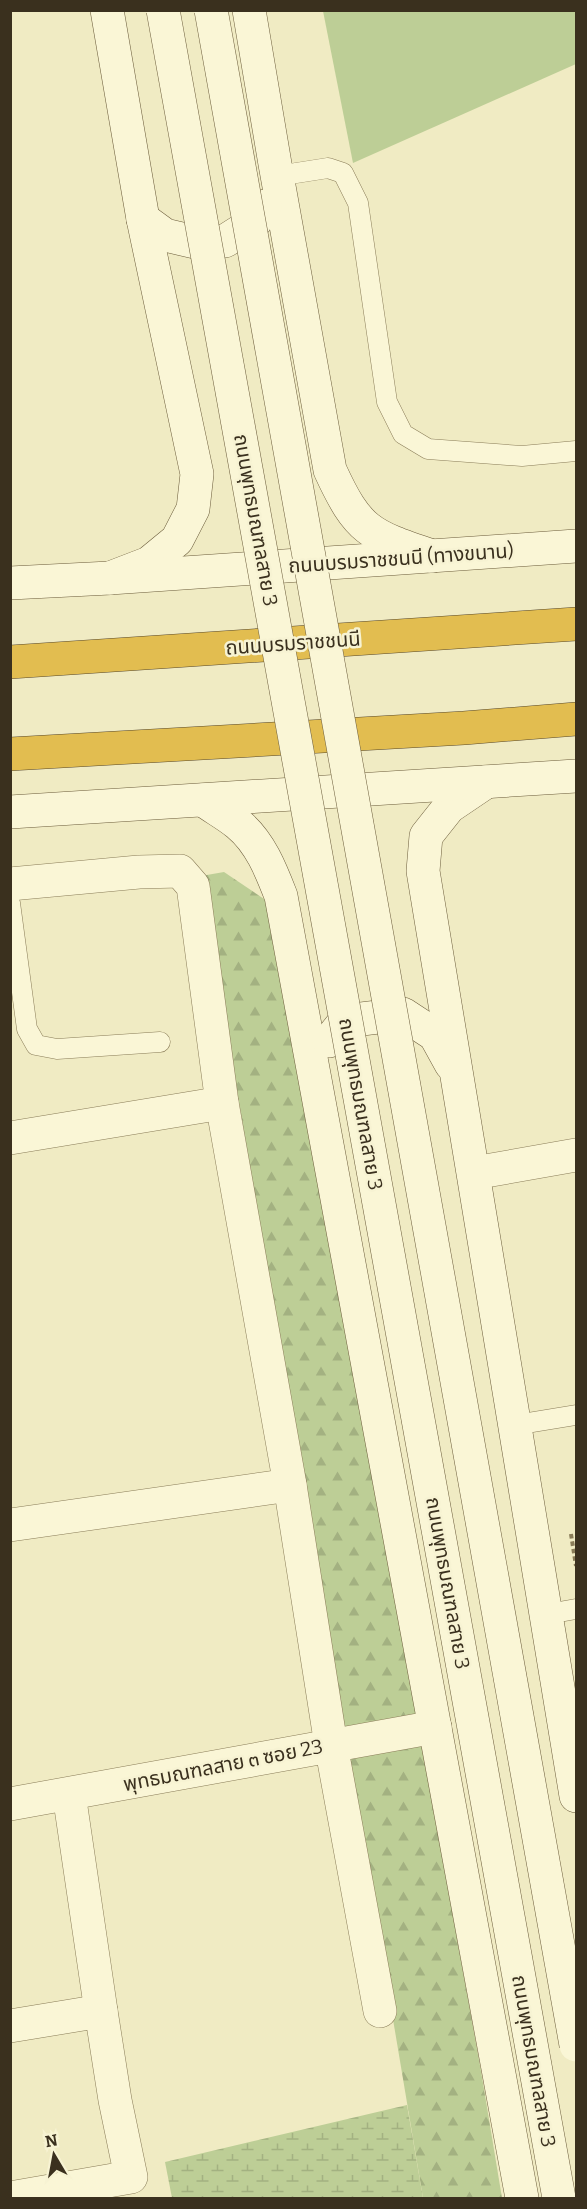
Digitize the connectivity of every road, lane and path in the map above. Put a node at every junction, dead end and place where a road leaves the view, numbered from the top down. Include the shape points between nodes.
1 (107, 10) edge
2 (163, 10) edge
3 (211, 10) edge
4 (249, 10) edge
5 (276, 170) junction
6 (143, 219) junction
7 (576, 451) edge
8 (576, 546) edge
9 (432, 556) junction
10 (110, 578) junction
11 (10, 583) edge
12 (576, 624) edge
13 (10, 662) edge
14 (576, 719) edge
15 (10, 754) edge
16 (576, 776) edge
17 (486, 782) junction
18 (203, 800) junction
19 (10, 812) edge
20 (10, 884) edge
21 (10, 903) edge
22 (160, 1042) dead end
23 (314, 1069) junction
24 (458, 1076) junction
25 (222, 1103) junction
26 (10, 1138) edge
27 (576, 1155) edge
28 (474, 1173) junction
29 (576, 1415) edge
30 (515, 1425) junction
31 (290, 1485) junction
32 (10, 1525) edge
33 (562, 1612) edge
34 (435, 1727) junction
35 (332, 1745) junction
36 (575, 1779) edge
37 (69, 1794) junction
38 (10, 1804) edge
39 (101, 2011) junction
40 (380, 2011) dead end
41 (10, 2026) edge
42 (576, 2045) edge
43 (133, 2188) edge
44 (10, 2199) edge
45 (522, 2199) edge
46 (559, 2199) edge

1 - 6 main road
2 - 46 main road, ถนนพุทธมณฑลสาย 3, bridge
3 - 42 main road, bridge
4 - 5 main road
5 - 6 main road via 268,201 255,222 225,240 199,243 165,235
5 - 7 lane via 328,168 343,173 358,203 387,402 403,434 428,449 522,456
5 - 9 main road via 330,470 362,525 386,541
6 - 10 main road via 196,474 193,509 177,540 149,563
8 - 9 main road, ถนนบรมราชชนนี (ทางขนาน)
9 - 10 main road, ถนนบรมราชชนนี (ทางขนาน)
10 - 11 main road, ถนนบรมราชชนนี (ทางขนาน)
12 - 13 highway, ถนนบรมราชชนนี
14 - 15 highway
16 - 17 main road
17 - 18 main road
17 - 24 main road via 449,807 426,836 423,871
18 - 19 main road
18 - 23 main road via 239,825 260,848 273,874 281,896
20 - 25 main road via 180,871 193,886
21 - 22 lane via 27,1029 36,1045 57,1049
23 - 24 main road via 345,1021 403,1014 435,1035
23 - 34 main road
24 - 28 main road
25 - 26 main road
25 - 31 main road
27 - 28 main road
28 - 30 main road
29 - 30 lane
30 - 33 main road
31 - 32 main road
31 - 35 main road
33 - 36 main road
34 - 35 main road, พุทธมณฑลสาย ๓ ซอย 23
34 - 45 main road
35 - 37 main road, พุทธมณฑลสาย ๓ ซอย 23
35 - 40 main road
37 - 38 main road, พุทธมณฑลสาย ๓ ซอย 23
37 - 39 main road
39 - 41 main road
39 - 43 main road
43 - 44 main road

